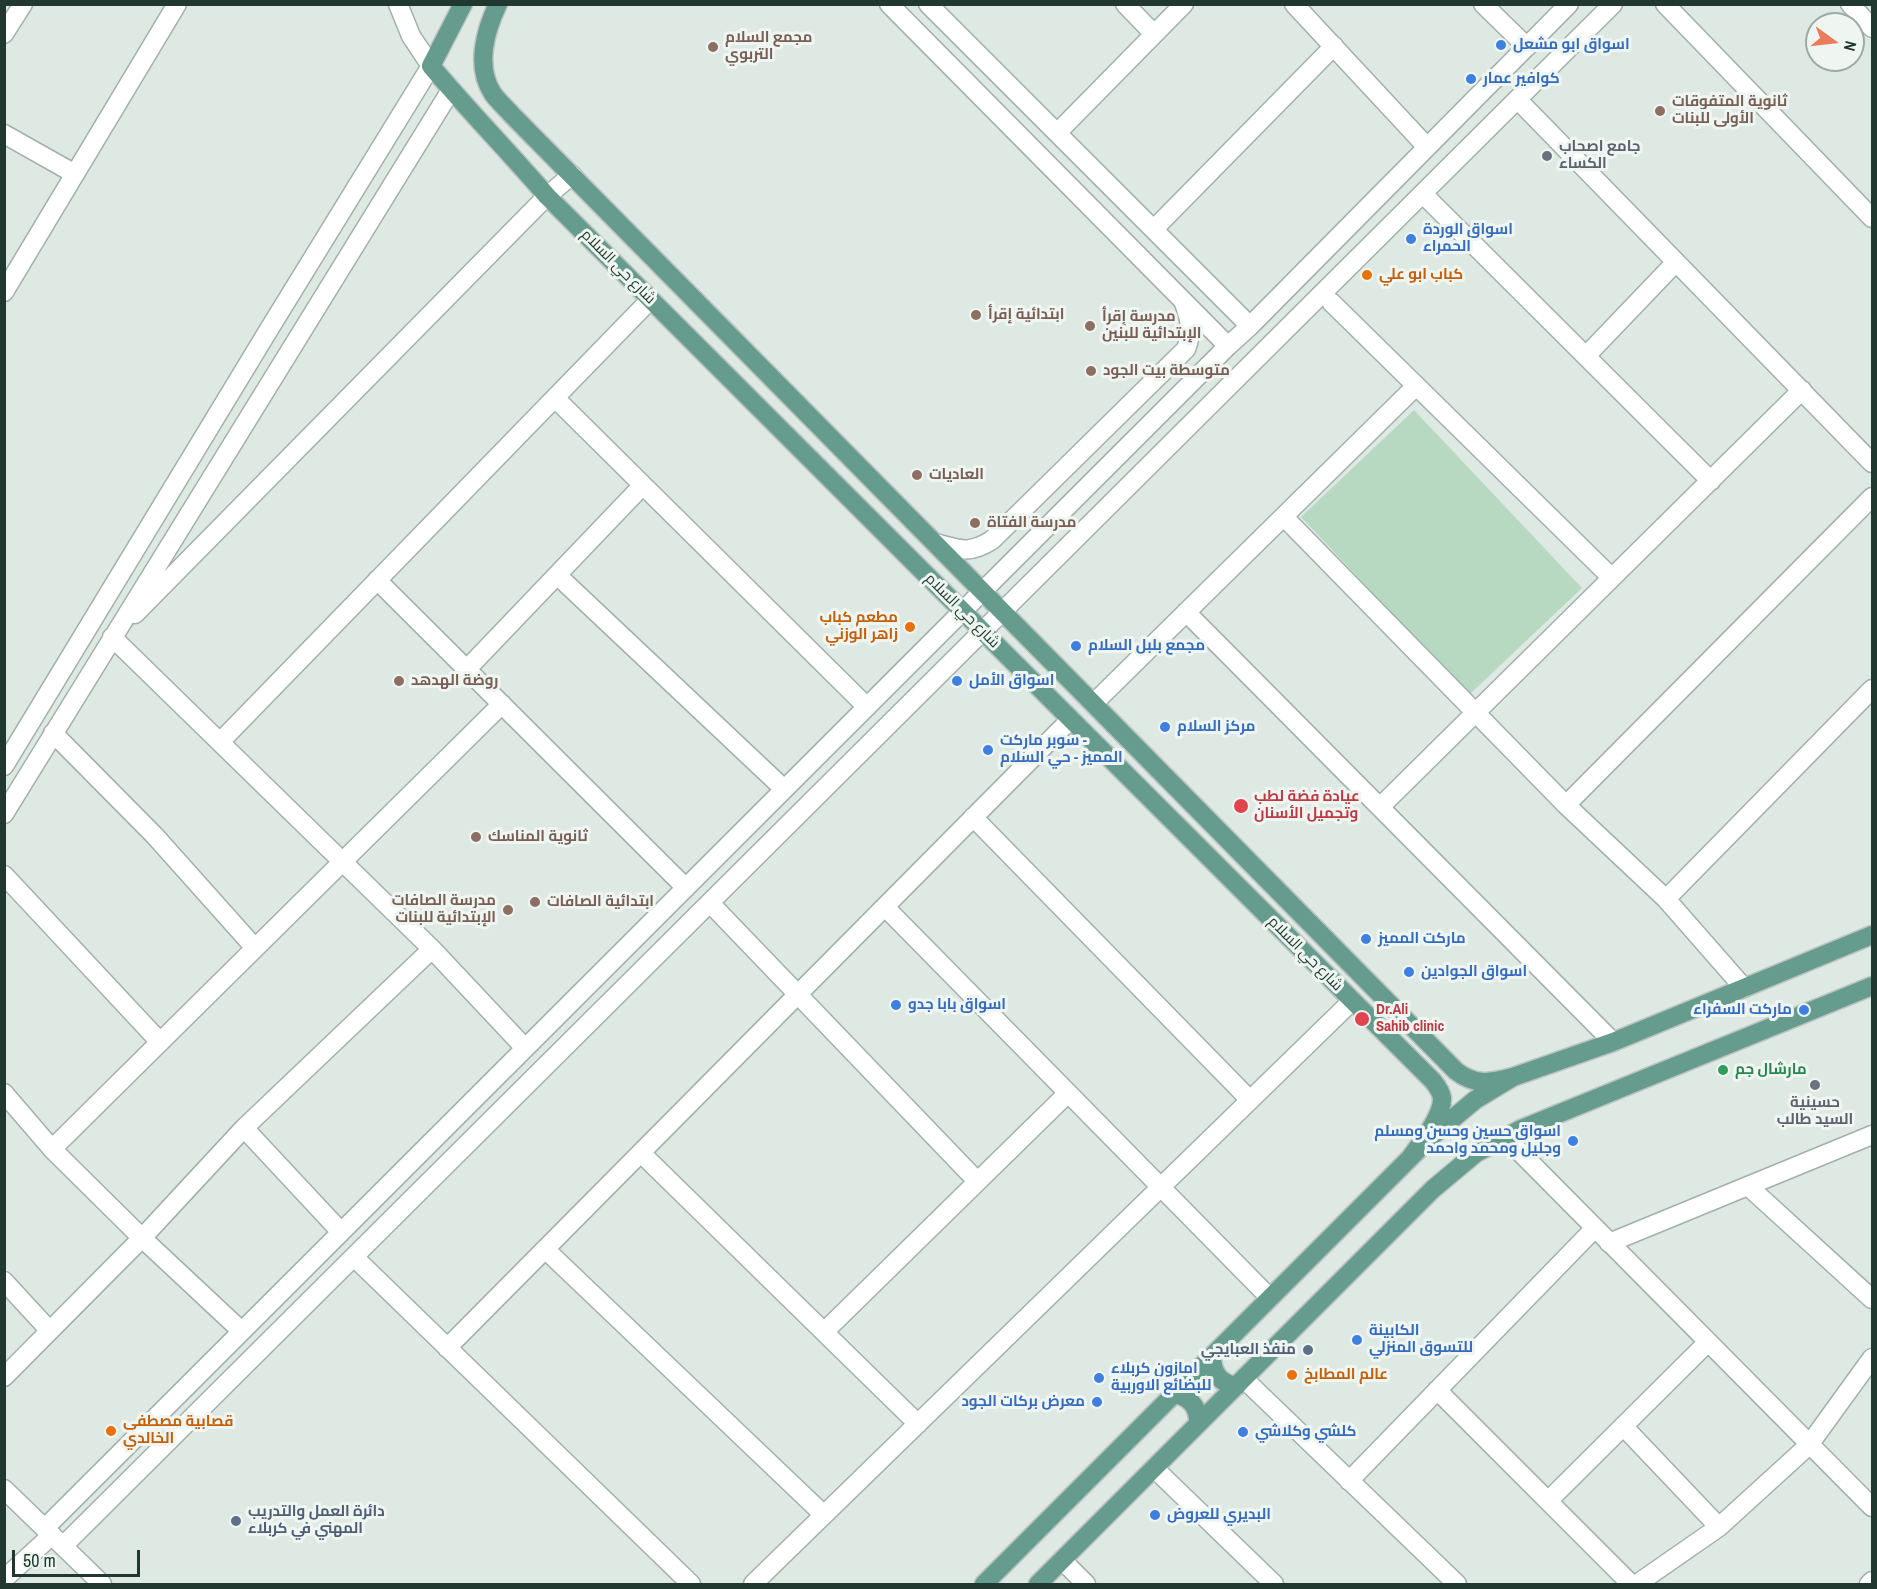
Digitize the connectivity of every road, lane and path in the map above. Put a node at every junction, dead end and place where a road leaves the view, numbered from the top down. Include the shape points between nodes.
1 (23, 4) edge
2 (177, 4) edge
3 (398, 4) edge
4 (464, 4) edge
5 (498, 4) edge
6 (889, 4) edge
7 (928, 4) edge
8 (1125, 4) edge
9 (1184, 4) edge
10 (1294, 4) edge
11 (1484, 4) edge
12 (1569, 4) edge
13 (1613, 4) edge
14 (1665, 4) edge
15 (1850, 4) edge
16 (1872, 28) edge
17 (4, 34) edge
18 (1154, 34) junction
19 (1334, 46) junction
20 (1527, 46) junction
21 (432, 66) junction
22 (451, 90) junction
23 (1518, 100) junction
24 (1057, 133) junction
25 (4, 134) edge
26 (1427, 147) junction
27 (1079, 155) junction
28 (1056, 172) junction
29 (75, 174) junction
30 (572, 176) junction
31 (1101, 177) junction
32 (1423, 194) junction
33 (547, 196) junction
34 (1084, 200) junction
35 (1872, 218) edge
36 (1154, 229) junction
37 (1676, 262) junction
38 (4, 292) edge
39 (650, 300) junction
40 (1183, 301) junction
41 (1331, 302) dead end
42 (1250, 326) junction
43 (1228, 346) junction
44 (1586, 356) junction
45 (1416, 386) junction
46 (1802, 390) junction
47 (555, 398) junction
48 (1872, 462) edge
49 (1710, 480) junction
50 (643, 485) junction
51 (1872, 496) edge
52 (1284, 517) junction
53 (935, 543) junction
54 (1004, 570) junction
55 (557, 575) junction
56 (1612, 578) junction
57 (377, 580) junction
58 (982, 591) junction
59 (1022, 593) junction
60 (962, 611) junction
61 (1003, 612) junction
62 (1186, 612) junction
63 (946, 628) junction
64 (982, 632) junction
65 (112, 637) junction
66 (968, 646) junction
67 (1040, 650) junction
68 (1019, 668) junction
69 (467, 669) junction
70 (1872, 689) edge
71 (502, 704) junction
72 (1094, 704) junction
73 (867, 707) junction
74 (1476, 713) junction
75 (1070, 720) junction
76 (53, 733) junction
77 (220, 742) junction
78 (4, 765) edge
79 (784, 789) junction
80 (1566, 805) junction
81 (1380, 807) junction
82 (4, 814) edge
83 (974, 818) junction
84 (342, 861) junction
85 (4, 875) edge
86 (686, 888) junction
87 (1666, 899) junction
88 (710, 903) junction
89 (885, 907) junction
90 (1868, 942) edge
91 (255, 948) junction
92 (432, 949) junction
93 (1872, 986) edge
94 (1744, 988) junction
95 (799, 994) junction
96 (1352, 1001) junction
97 (1416, 1030) junction
98 (160, 1042) junction
99 (1613, 1042) junction
100 (1397, 1047) junction
101 (525, 1048) junction
102 (1513, 1077) junction
103 (4, 1093) edge
104 (1068, 1093) junction
105 (1250, 1100) junction
106 (447, 1127) junction
107 (244, 1128) junction
108 (1872, 1135) edge
109 (1505, 1137) junction
110 (429, 1144) junction
111 (464, 1148) junction
112 (52, 1149) junction
113 (641, 1153) junction
114 (1410, 1158) junction
115 (446, 1165) junction
116 (977, 1182) junction
117 (1748, 1186) junction
118 (1161, 1187) junction
119 (1595, 1228) junction
120 (341, 1232) junction
121 (142, 1238) junction
122 (1609, 1243) junction
123 (545, 1249) junction
124 (354, 1257) junction
125 (4, 1281) edge
126 (1270, 1298) junction
127 (1872, 1299) edge
128 (235, 1325) dead end
129 (50, 1331) junction
130 (824, 1332) junction
131 (1708, 1342) junction
132 (447, 1348) junction
133 (1212, 1357) junction
134 (1872, 1358) edge
135 (4, 1377) edge
136 (1241, 1383) junction
137 (1437, 1390) junction
138 (1174, 1394) junction
139 (918, 1424) junction
140 (1198, 1424) junction
141 (1623, 1426) junction
142 (1809, 1445) junction
143 (1154, 1468) junction
144 (1349, 1480) junction
145 (4, 1489) edge
146 (1548, 1501) junction
147 (69, 1504) junction
148 (1872, 1507) edge
149 (824, 1515) junction
150 (85, 1524) junction
151 (1719, 1527) junction
152 (53, 1537) junction
153 (1062, 1560) junction
154 (4, 1579) edge
155 (1649, 1581) edge
156 (1872, 1581) edge
157 (102, 1584) edge
158 (691, 1584) edge
159 (753, 1584) edge
160 (984, 1584) edge
161 (1038, 1584) edge
162 (1086, 1584) edge
163 (1274, 1584) edge
164 (1457, 1584) edge
165 (1631, 1584) edge
166 (1869, 1584) edge

1 - 17 street
2 - 29 street
3 - 21 street via 411,36
4 - 21 main road
5 - 30 main road via 484,47 484,71 492,93
6 - 28 street
7 - 24 street
8 - 18 street
9 - 18 street
10 - 19 street
11 - 20 street
12 - 20 street
13 - 23 street
14 - 35 street
15 - 16 street
18 - 24 street
19 - 26 street
19 - 36 street
20 - 26 street
21 - 22 main road, شارع حي السلام
21 - 78 street
22 - 33 main road, شارع حي السلام
22 - 65 street
23 - 32 street
23 - 37 street
24 - 27 street
25 - 29 street
26 - 42 street
27 - 28 street via 1072,173
27 - 31 street
28 - 34 street
29 - 38 street
30 - 33 street
30 - 53 main road
31 - 34 street via 1092,176 1084,182
31 - 36 street
32 - 44 street
32 - 59 street
33 - 39 main road, شارع حي السلام
33 - 65 street
34 - 40 street
36 - 42 street
37 - 44 street
37 - 46 street
39 - 47 street
39 - 60 main road, شارع حي السلام
40 - 43 street
40 - 53 street via 1190,320 1191,337 1186,349 1000,532 979,548 967,550
41 - 45 street
42 - 43 street
43 - 54 street
44 - 49 street
45 - 52 street
45 - 56 street
46 - 48 street
46 - 49 street
47 - 50 street
47 - 57 street
49 - 56 street
50 - 55 street
50 - 73 street
51 - 80 street
52 - 62 street
52 - 74 street
53 - 58 main road
54 - 58 street
54 - 59 street via 1002,586 1011,593
55 - 69 street
55 - 79 street
56 - 74 street
57 - 69 street
57 - 77 street
58 - 60 street
58 - 61 main road
59 - 61 street
60 - 63 street
60 - 64 main road, شارع حي السلام
61 - 64 street
61 - 67 main road
62 - 72 street
62 - 81 street
63 - 66 street via 962,627 969,636
63 - 73 street
64 - 66 street
64 - 68 main road, شارع حي السلام
65 - 76 street
65 - 77 street
66 - 88 street
67 - 68 main road via 1027,656
67 - 72 main road
68 - 75 main road, شارع حي السلام
69 - 71 street
70 - 87 street
71 - 84 street
71 - 86 street
72 - 97 main road
73 - 79 street
74 - 80 street
74 - 81 street
75 - 83 street
75 - 96 main road, شارع حي السلام
76 - 82 street
76 - 91 street via 155,836
77 - 84 street
79 - 86 street
80 - 87 street
81 - 99 street
83 - 89 street
83 - 105 street
84 - 91 street
84 - 92 street
85 - 98 street
86 - 101 street
87 - 94 street
88 - 95 street
88 - 111 street
89 - 95 street
89 - 104 street
90 - 94 main road
91 - 98 street
92 - 101 street
92 - 107 street
93 - 109 main road
94 - 99 main road
95 - 113 street
95 - 116 street
96 - 100 main road, شارع حي السلام
96 - 105 street
97 - 100 main road via 1409,1041
97 - 102 main road via 1456,1071 1472,1081 1488,1083
98 - 112 street
99 - 102 main road
100 - 114 main road, شارع حي السلام via 1433,1081 1440,1093 1441,1104 1434,1122
101 - 106 street
102 - 114 main road via 1460,1111
103 - 112 street
104 - 116 street
104 - 118 street
105 - 118 street
106 - 110 street
106 - 111 street via 445,1136 450,1145
107 - 120 street
107 - 121 street
108 - 117 street
109 - 119 street
109 - 136 main road via 1476,1153 1433,1189
110 - 115 street via 439,1144 446,1150
110 - 120 street
111 - 115 street
112 - 121 street
113 - 123 street
113 - 130 street
114 - 126 main road
115 - 124 street
116 - 130 street
117 - 122 street
117 - 127 street
118 - 126 street
118 - 139 street
119 - 122 street
119 - 137 street
120 - 147 street
121 - 128 street
121 - 129 street
122 - 131 street
123 - 132 street
123 - 149 street
124 - 132 street
124 - 150 street
125 - 129 street
126 - 133 main road
129 - 135 street
130 - 139 street
131 - 141 street
131 - 142 street
132 - 158 street
133 - 136 main road via 1223,1382
133 - 138 main road
134 - 142 street
136 - 140 main road
136 - 144 street
137 - 144 street
137 - 146 street
138 - 140 main road via 1193,1404
138 - 160 main road
139 - 149 street
140 - 143 main road
141 - 146 street
141 - 151 street
142 - 148 street
142 - 151 street
143 - 153 main road
143 - 163 street
144 - 164 street
145 - 152 street
146 - 165 street
147 - 150 street via 69,1518 76,1524
147 - 152 street
149 - 159 street
150 - 152 street
151 - 155 street
152 - 154 street
152 - 157 street
153 - 161 main road
153 - 162 street
156 - 166 street

